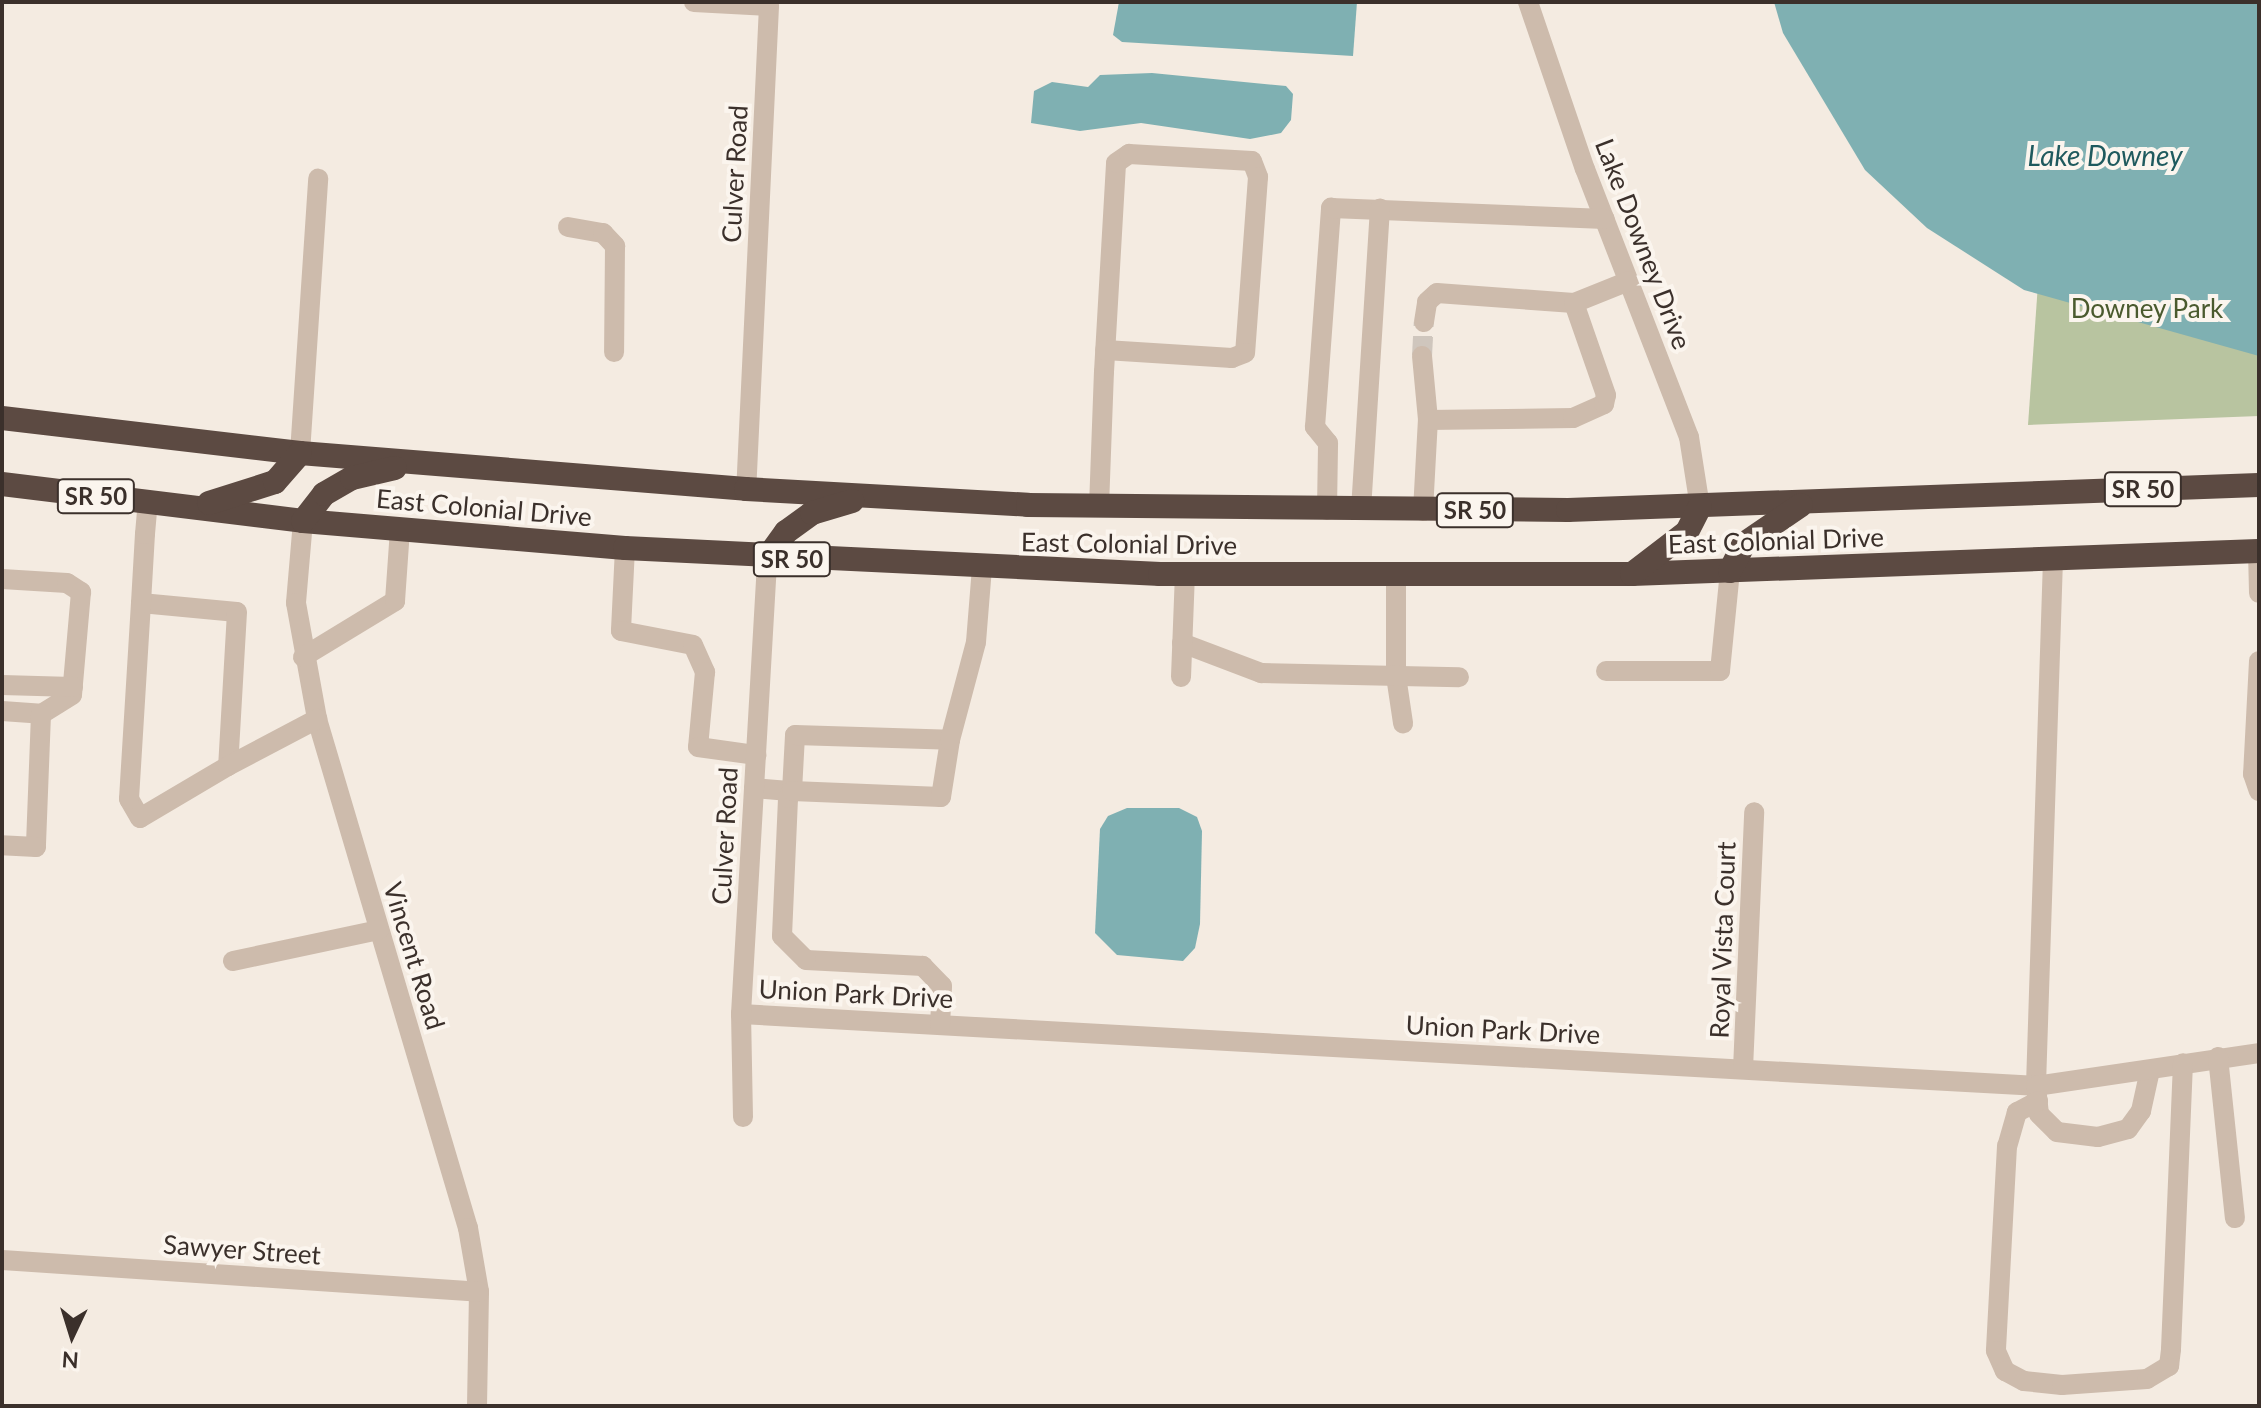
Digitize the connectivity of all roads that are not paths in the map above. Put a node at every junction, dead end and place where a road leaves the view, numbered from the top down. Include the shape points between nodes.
1 (694, 2) edge
2 (1528, 2) edge
3 (318, 179) dead end
4 (1380, 209) junction
5 (1605, 219) junction
6 (568, 227) dead end
7 (1629, 281) junction
8 (1574, 303) junction
9 (1424, 322) tunnel mouth
10 (1105, 350) junction
11 (614, 352) dead end
12 (1422, 356) tunnel mouth
13 (2, 418) edge
14 (1428, 420) junction
15 (1328, 443) junction
16 (1364, 445) junction
17 (300, 453) junction
18 (416, 463) junction
19 (2, 484) edge
20 (2259, 485) edge
21 (746, 489) junction
22 (870, 496) junction
23 (148, 502) junction
24 (1801, 505) junction
25 (191, 507) junction
26 (1099, 507) junction
27 (1700, 507) junction
28 (1327, 510) junction
29 (1361, 510) junction
30 (1423, 511) junction
31 (303, 521) junction
32 (400, 529) junction
33 (625, 548) junction
34 (2259, 551) edge
35 (767, 558) junction
36 (2053, 559) junction
37 (982, 568) junction
38 (1730, 571) junction
39 (1185, 574) junction
40 (1632, 574) junction
41 (1396, 576) junction
42 (2, 579) edge
43 (2259, 593) edge
44 (141, 603) junction
45 (1182, 643) junction
46 (303, 657) junction
47 (2259, 661) edge
48 (1606, 671) dead end
49 (1396, 676) junction
50 (1181, 677) dead end
51 (1459, 677) dead end
52 (2, 685) edge
53 (73, 687) junction
54 (2, 711) edge
55 (41, 714) junction
56 (317, 719) junction
57 (1403, 723) dead end
58 (950, 740) junction
59 (756, 755) junction
60 (228, 766) junction
61 (754, 788) junction
62 (792, 791) junction
63 (2259, 791) edge
64 (1754, 812) dead end
65 (2, 845) edge
66 (379, 930) junction
67 (233, 961) dead end
68 (741, 1014) junction
69 (940, 1025) junction
70 (2259, 1053) edge
71 (2218, 1057) junction
72 (2183, 1063) junction
73 (1743, 1069) junction
74 (2150, 1070) junction
75 (2037, 1093) junction
76 (743, 1117) dead end
77 (2235, 1218) dead end
78 (2, 1260) edge
79 (479, 1292) junction
80 (477, 1406) edge

1 - 21 street, Culver Road via 769,6
2 - 5 street, Lake Downey Drive
3 - 17 street
4 - 5 street
4 - 15 street via 1330,211 1315,427
4 - 16 street
5 - 7 street, Lake Downey Drive
6 - 11 street via 603,233 615,246
7 - 8 street
7 - 27 street, Lake Downey Drive via 1689,437
8 - 9 street via 1437,293 1427,302
8 - 14 street via 1606,395 1597,410 1573,418
10 - 10 street via 1119,158 1129,154 1252,161 1258,177 1245,353 1232,358
10 - 26 street
12 - 14 street
13 - 17 highway, East Colonial Drive / SR 50
14 - 30 street
15 - 16 street
15 - 28 street
16 - 29 street
17 - 18 highway, East Colonial Drive / SR 50
17 - 25 highway via 275,482
18 - 21 highway, East Colonial Drive / SR 50
18 - 31 highway via 352,478 324,494
19 - 23 highway, East Colonial Drive / SR 50
20 - 24 highway, East Colonial Drive / SR 50
21 - 22 highway, East Colonial Drive / SR 50
22 - 26 highway, East Colonial Drive / SR 50
22 - 35 highway via 812,513 786,532
23 - 25 highway, East Colonial Drive / SR 50
23 - 44 street
24 - 27 highway, East Colonial Drive / SR 50
24 - 38 highway via 1744,544
25 - 31 highway, East Colonial Drive / SR 50
26 - 28 highway, East Colonial Drive / SR 50
27 - 30 highway, East Colonial Drive / SR 50
27 - 40 highway via 1687,532
28 - 29 highway, East Colonial Drive / SR 50
29 - 30 highway, East Colonial Drive / SR 50
31 - 32 highway, East Colonial Drive / SR 50
31 - 46 street, Vincent Road via 296,603
32 - 33 highway, East Colonial Drive / SR 50
32 - 46 street via 395,601
33 - 35 highway, East Colonial Drive / SR 50
33 - 59 street via 621,631 693,645 705,672 698,747
34 - 36 highway, East Colonial Drive / SR 50
34 - 43 street
35 - 37 highway, East Colonial Drive / SR 50
35 - 59 street, Culver Road
36 - 38 highway, East Colonial Drive / SR 50
36 - 75 street
37 - 39 highway, East Colonial Drive / SR 50
37 - 58 street via 976,642
38 - 40 highway, East Colonial Drive / SR 50
38 - 48 street via 1720,671
39 - 41 highway, East Colonial Drive / SR 50
39 - 45 street
40 - 41 highway, East Colonial Drive / SR 50
41 - 49 street
42 - 53 street via 67,583 81,592
44 - 60 street via 237,612
44 - 60 street via 129,799 140,818
45 - 49 street via 1261,673
45 - 50 street
46 - 56 street, Vincent Road
47 - 63 street via 2253,774
49 - 51 street
49 - 57 street
52 - 53 street
53 - 55 street via 72,695
54 - 55 street
55 - 65 street via 36,847
56 - 60 street
56 - 66 street, Vincent Road
58 - 62 street via 941,797
58 - 62 street via 795,735
59 - 61 street, Culver Road
61 - 62 street
61 - 68 street, Culver Road
62 - 69 street via 782,936 806,960 923,966 942,986
64 - 73 street, Royal Vista Court
66 - 67 street
66 - 79 street, Vincent Road via 468,1228
68 - 69 street, Union Park Drive
68 - 76 street, Culver Road
69 - 73 street, Union Park Drive
70 - 71 street, Union Park Drive
71 - 72 street, Union Park Drive
71 - 77 street
72 - 74 street, Union Park Drive
72 - 75 street via 2171,1349 2169,1366 2147,1379 2062,1385 2024,1381 2005,1371 1996,1351 2007,1146 2017,1112
73 - 75 street, Union Park Drive
74 - 75 street, Union Park Drive
74 - 75 street via 2141,1111 2128,1129 2098,1137 2057,1132 2039,1114
78 - 79 street, Sawyer Street
79 - 80 street, Vincent Road

